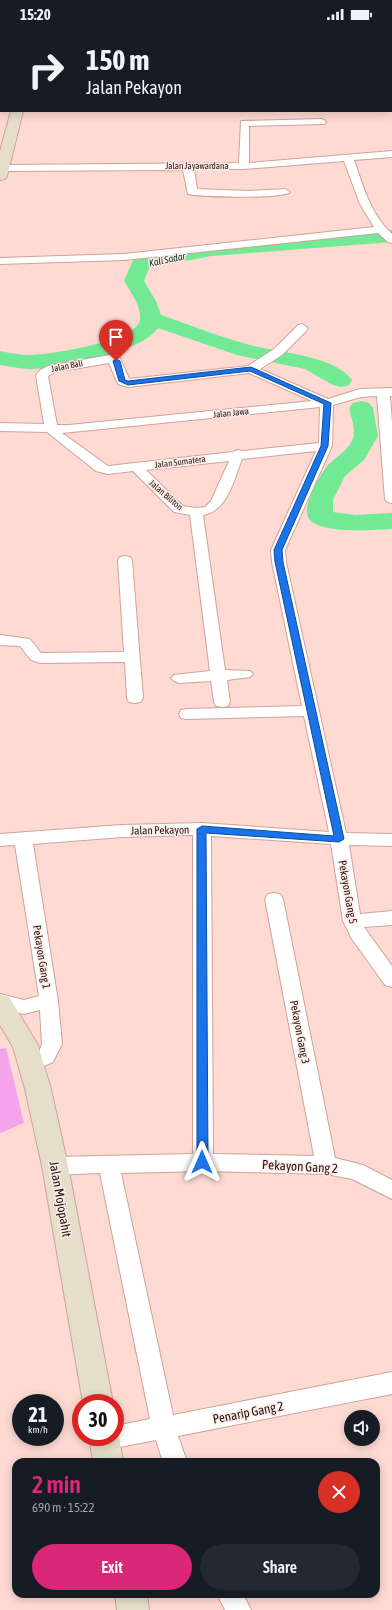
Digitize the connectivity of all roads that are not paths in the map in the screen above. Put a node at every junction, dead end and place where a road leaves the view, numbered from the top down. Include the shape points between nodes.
1 (17, 112) edge
2 (321, 122) dead end
3 (392, 154) edge
4 (348, 158) junction
5 (188, 166) junction
6 (244, 166) junction
7 (1, 168) edge
8 (285, 192) dead end
9 (386, 235) edge
10 (0, 261) edge
11 (302, 328) dead end
12 (251, 369) junction
13 (387, 392) edge
14 (327, 403) junction
15 (0, 427) edge
16 (53, 430) junction
17 (0, 435) edge
18 (325, 446) junction
19 (238, 454) junction
20 (136, 467) junction
21 (392, 499) edge
22 (196, 512) junction
23 (125, 560) dead end
24 (0, 640) edge
25 (132, 658) junction
26 (244, 674) dead end
27 (218, 676) junction
28 (180, 678) dead end
29 (135, 698) dead end
30 (222, 702) dead end
31 (311, 711) junction
32 (187, 714) dead end
33 (202, 829) junction
34 (23, 838) junction
35 (339, 839) junction
36 (0, 840) edge
37 (392, 840) edge
38 (274, 899) dead end
39 (392, 918) edge
40 (352, 921) junction
41 (392, 980) edge
42 (49, 1001) junction
43 (0, 1002) edge
44 (30, 1064) junction
45 (202, 1162) junction
46 (109, 1165) junction
47 (326, 1165) junction
48 (55, 1166) junction
49 (392, 1190) edge
50 (392, 1383) edge
51 (96, 1394) edge
52 (164, 1428) junction
53 (124, 1440) edge
54 (174, 1458) edge
55 (132, 1598) edge
56 (232, 1598) edge
57 (133, 1610) edge
58 (238, 1610) edge

1 - 7 main road
2 - 6 street via 244,123
3 - 4 street, Jalan Jayawardana
4 - 6 street, Jalan Jayawardana
4 - 9 street via 365,204
5 - 6 street, Jalan Jayawardana
5 - 7 street, Jalan Jayawardana
5 - 8 street via 192,192
9 - 10 street via 262,241 123,257
11 - 12 street via 278,352
12 - 14 street
12 - 16 street, Jalan Bali via 131,383 122,381 116,361 112,359 47,370 41,378
13 - 14 street, Jalan Jawa via 360,393
13 - 21 street
14 - 16 street, Jalan Jawa
14 - 18 street
15 - 16 street, Jalan Jawa
16 - 17 street, Jalan Jawa
16 - 20 street, Jalan Sumatera via 101,468 113,470
18 - 19 street, Jalan Sumatera
18 - 31 street, Pekayon Gang 5 via 278,550
19 - 20 street, Jalan Sumatera
19 - 22 street, Jalan Biliton via 217,503 208,510
20 - 22 street, Jalan Biliton via 179,509
22 - 27 street
23 - 25 street
24 - 25 street via 25,642 36,657 40,658
25 - 29 street
26 - 27 street
27 - 28 street
27 - 30 street
31 - 32 street
31 - 35 street, Pekayon Gang 5
33 - 34 street, Jalan Pekayon via 122,831
33 - 35 street, Jalan Pekayon
33 - 45 street
34 - 36 street, Jalan Pekayon
34 - 42 street, Pekayon Gang 1
35 - 37 street, Jalan Pekayon
35 - 40 street, Pekayon Gang 5
38 - 47 street, Pekayon Gang 3
39 - 40 street
40 - 41 street, Pekayon Gang 5 via 358,934
42 - 43 street via 24,1007
42 - 44 street, Pekayon Gang 1 via 52,1044 46,1057
43 - 44 main road, Jalan Mojopahit via 25,1045
44 - 48 main road, Jalan Mojopahit
45 - 46 street, Pekayon Gang 2
45 - 47 street, Pekayon Gang 2
46 - 48 street, Pekayon Gang 2
46 - 52 street
47 - 49 street, Pekayon Gang 2 via 356,1172
48 - 51 main road, Jalan Mojopahit
50 - 52 street, Penarip Gang 2
52 - 53 street, Penarip Gang 2
52 - 54 street
55 - 57 main road
56 - 58 street

